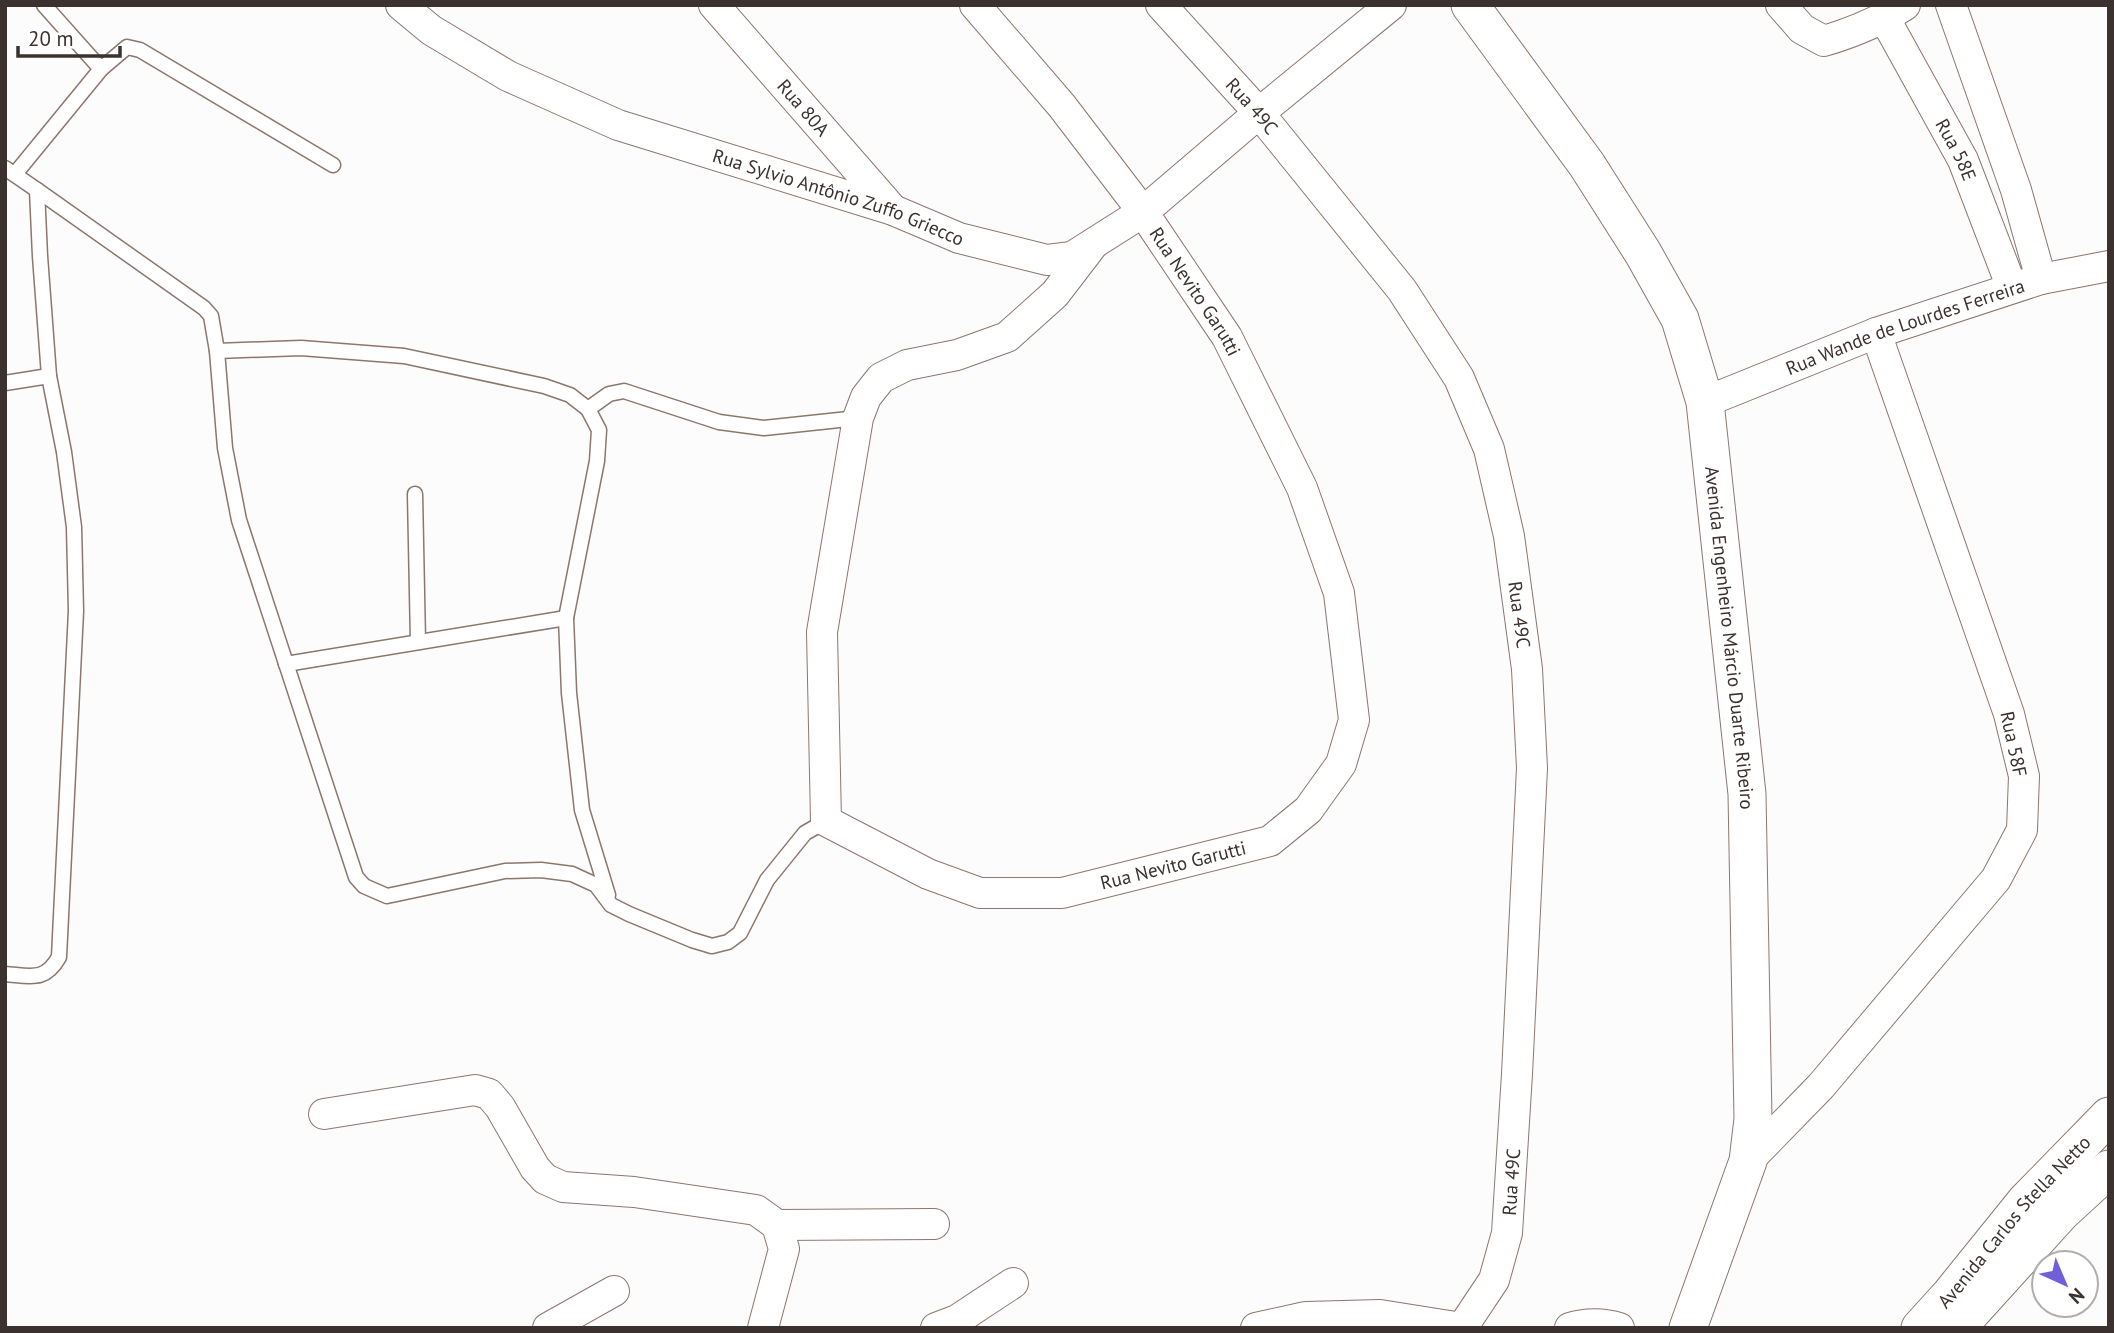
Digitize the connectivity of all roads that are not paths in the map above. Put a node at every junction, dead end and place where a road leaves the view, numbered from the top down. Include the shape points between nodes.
1 (44, 5) edge
2 (401, 5) edge
3 (714, 5) edge
4 (975, 5) edge
5 (1161, 5) edge
6 (1391, 5) edge
7 (1470, 5) edge
8 (1951, 5) edge
9 (1781, 6) edge
10 (1895, 12) edge
11 (101, 69) junction
12 (1259, 113) junction
13 (333, 165) dead end
14 (10, 171) edge
15 (37, 190) junction
16 (893, 210) junction
17 (1143, 212) junction
18 (1091, 247) junction
19 (2109, 266) edge
20 (2041, 279) junction
21 (2012, 288) junction
22 (1876, 332) junction
23 (217, 351) junction
24 (49, 376) junction
25 (5, 383) edge
26 (1705, 402) junction
27 (588, 409) junction
28 (858, 418) junction
29 (415, 494) dead end
30 (566, 618) junction
31 (418, 642) junction
32 (286, 664) junction
33 (826, 821) junction
34 (611, 905) junction
35 (5, 974) edge
36 (324, 1114) dead end
37 (2109, 1116) edge
38 (1748, 1161) junction
39 (2109, 1169) edge
40 (777, 1224) junction
41 (934, 1224) dead end
42 (1013, 1283) dead end
43 (614, 1291) dead end
44 (548, 1328) edge
45 (763, 1328) edge
46 (936, 1328) edge
47 (1256, 1328) edge
48 (1462, 1328) edge
49 (1570, 1328) edge
50 (1619, 1328) edge
51 (1688, 1328) edge
52 (1920, 1328) edge
53 (1957, 1328) edge

1 - 11 lane
2 - 16 street, Rua Sylvio Antônio Zuffo Griecco via 431,30 508,76 618,125
3 - 16 street, Rua 80A
4 - 17 street, Rua Nevito Garutti via 1062,106
5 - 12 street, Rua 49C
6 - 12 street, Rua Sylvio Antônio Zuffo Griecco
7 - 26 street, Avenida Engenheiro Márcio Duarte Ribeiro via 1587,165 1643,253 1681,319
8 - 20 street via 2016,190
9 - 10 street via 1802,29 1824,41 1858,31
10 - 21 street, Rua 58E via 1963,160
11 - 13 lane via 127,47 141,50
11 - 14 lane
12 - 17 street, Rua Sylvio Antônio Zuffo Griecco
12 - 48 street, Rua 49C via 1402,290 1459,379 1489,449 1509,536 1527,669 1532,768 1517,1074 1507,1233 1494,1280
14 - 15 lane
15 - 23 lane via 204,308 211,316
15 - 24 lane
16 - 18 street, Rua Sylvio Antônio Zuffo Griecco via 959,238 1047,261 1072,257
17 - 18 street, Rua Sylvio Antônio Zuffo Griecco
17 - 33 street, Rua Nevito Garutti via 1227,337 1307,501 1339,593 1345,629 1354,720 1341,764 1308,810 1270,841 1062,892 980,893 928,874
18 - 28 street via 1055,294 1007,337 957,355 907,365 881,379 866,397
19 - 20 street, Rua Wande de Lourdes Ferreira
20 - 21 street, Rua Wande de Lourdes Ferreira
21 - 22 street, Rua Wande de Lourdes Ferreira
22 - 26 street, Rua Wande de Lourdes Ferreira
22 - 38 street, Rua 58F via 2009,714 2024,776 2022,830 1996,879 1821,1086
23 - 27 lane via 301,348 404,356 544,386 570,395
23 - 32 lane via 225,448 239,520
24 - 25 lane
24 - 35 lane via 74,527 76,611 59,957 51,971 39,976
26 - 38 street, Avenida Engenheiro Márcio Duarte Ribeiro via 1747,794 1753,1119
27 - 28 lane via 609,394 624,391 719,422 764,428
27 - 30 lane via 599,430 597,461
28 - 33 street via 822,632
29 - 31 lane
30 - 31 lane
30 - 34 lane via 582,810
31 - 32 lane
32 - 34 lane via 356,877 364,886 387,896 505,871 541,870 572,874 596,885
33 - 34 lane via 805,833 779,865 740,933 728,942 712,946 692,940
36 - 40 street via 475,1090 489,1094 500,1107 535,1168 563,1187 756,1210
37 - 52 street, Avenida Carlos Stella Netto via 2025,1202
38 - 51 street, Avenida Engenheiro Márcio Duarte Ribeiro
39 - 53 street via 2061,1213
40 - 41 street
40 - 45 street via 783,1249
42 - 46 street via 957,1320
43 - 44 street
47 - 48 street via 1306,1317 1380,1315
49 - 50 street

